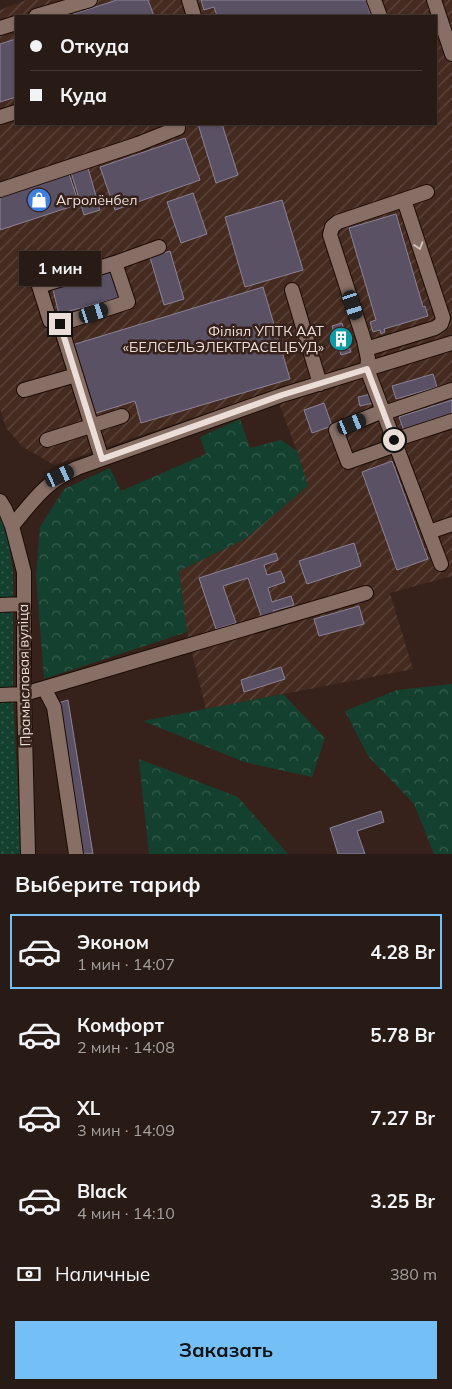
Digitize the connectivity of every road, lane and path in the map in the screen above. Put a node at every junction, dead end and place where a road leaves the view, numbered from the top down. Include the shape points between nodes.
1 (90, 0) edge
2 (189, 0) edge
3 (374, 0) edge
4 (434, 0) edge
5 (44, 15) edge
6 (194, 15) edge
7 (380, 15) edge
8 (15, 23) edge
9 (0, 28) edge
10 (446, 48) edge
11 (15, 112) edge
12 (0, 117) edge
13 (178, 125) edge
14 (0, 190) edge
15 (427, 192) dead end
16 (404, 200) junction
17 (159, 247) dead end
18 (115, 263) junction
19 (292, 290) dead end
20 (60, 324) junction
21 (452, 343) edge
22 (366, 349) junction
23 (367, 369) junction
24 (76, 374) junction
25 (320, 384) junction
26 (24, 390) dead end
27 (452, 390) edge
28 (383, 412) junction
29 (122, 416) dead end
30 (452, 421) edge
31 (92, 426) junction
32 (48, 440) dead end
33 (395, 442) junction
34 (102, 459) junction
35 (0, 501) edge
36 (452, 524) edge
37 (12, 526) junction
38 (429, 532) junction
39 (441, 564) dead end
40 (366, 593) dead end
41 (24, 604) junction
42 (0, 605) edge
43 (44, 688) junction
44 (24, 694) junction
45 (0, 695) edge
46 (28, 854) edge
47 (76, 854) edge

1 - 5 street
2 - 6 street
3 - 7 street
4 - 10 street
8 - 9 street
11 - 12 street
13 - 14 street via 178,128 138,144
15 - 16 street
16 - 22 street via 338,222 332,227 330,235
16 -> 22 street via 443,318 435,328
17 - 18 street
18 - 20 street via 128,302
18 - 20 street via 39,286 50,321
19 - 25 street
20 - 24 street
21 - 23 street
22 - 23 street
23 - 25 street
23 - 28 street
24 - 26 street
24 - 31 street
25 - 34 street
27 - 28 street
28 - 33 street
28 - 33 street via 336,430 348,462
29 - 31 street
30 - 33 street
31 - 32 street
31 - 34 street
33 - 38 street
34 - 37 street via 60,476
35 - 37 street, Прамысловая вуліца
36 - 38 street
37 - 41 street, Прамысловая вуліца via 24,572
38 - 39 street
40 - 43 street
41 - 42 street
41 - 44 street, Прамысловая вуліца
43 - 44 street
43 - 47 street via 54,707
44 - 45 street
44 - 46 street, Прамысловая вуліца

